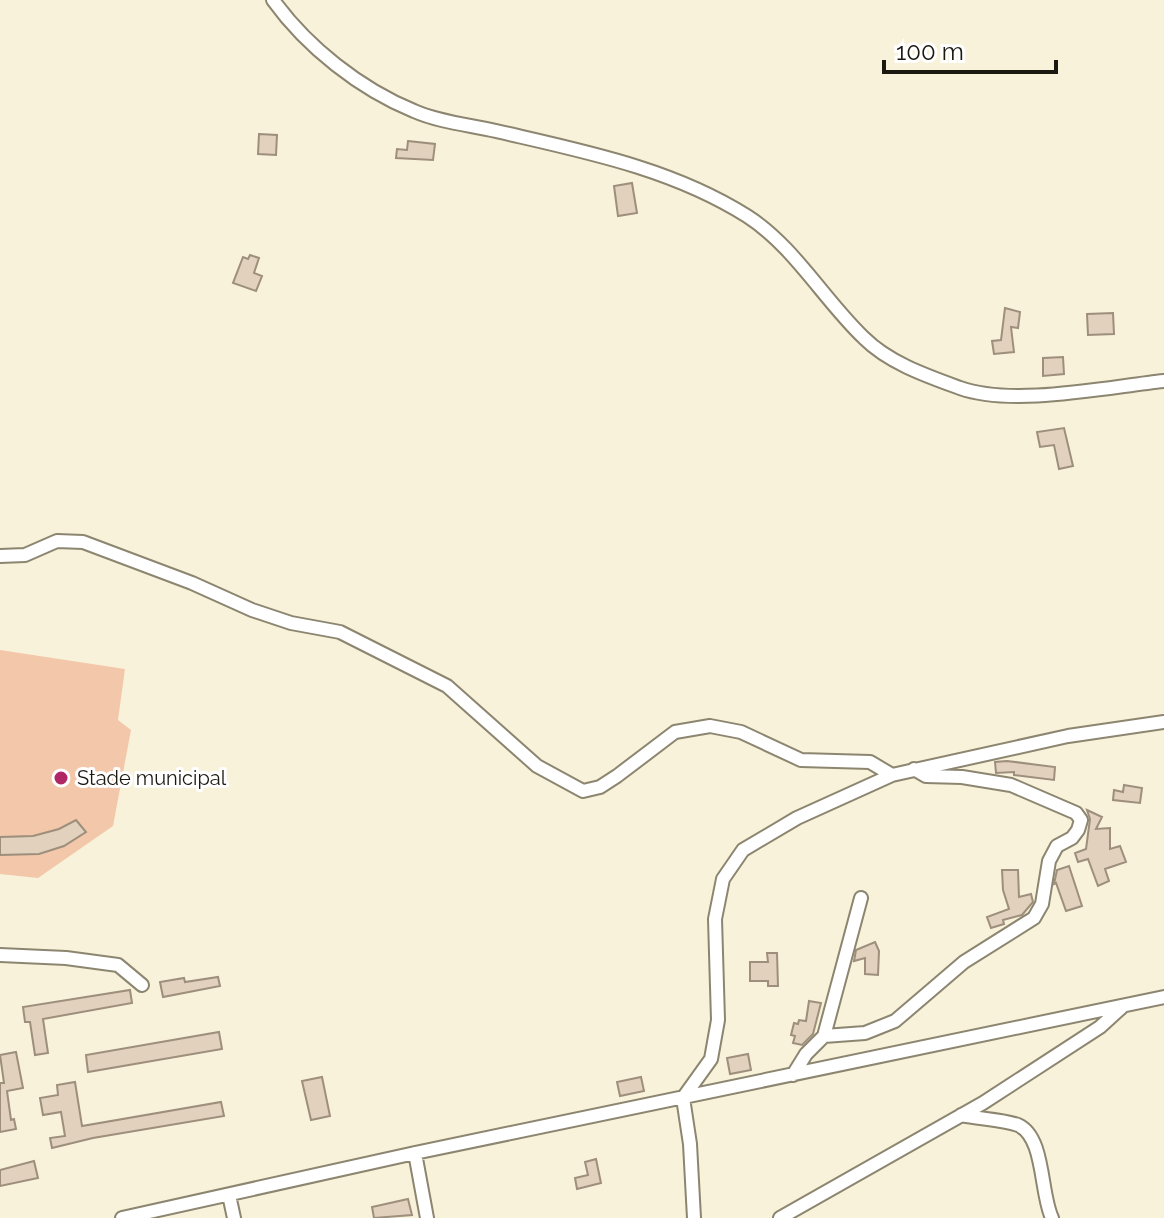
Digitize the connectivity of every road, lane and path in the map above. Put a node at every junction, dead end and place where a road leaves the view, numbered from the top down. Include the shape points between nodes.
1 (273, 0) edge
2 (1164, 381) edge
3 (0, 556) edge
4 (1164, 722) edge
5 (914, 769) junction
6 (892, 775) junction
7 (861, 898) dead end
8 (0, 955) edge
9 (142, 985) dead end
10 (1164, 997) edge
11 (1122, 1007) junction
12 (824, 1036) junction
13 (793, 1075) junction
14 (683, 1098) junction
15 (961, 1115) junction
16 (415, 1153) junction
17 (229, 1195) junction
18 (122, 1218) edge
19 (234, 1218) edge
20 (427, 1218) edge
21 (694, 1218) edge
22 (780, 1218) edge
23 (1052, 1218) edge

1 - 2 street via 289,22 352,77 415,112 621,160 749,217 865,340 893,360 963,389 1013,397
3 - 6 street via 25,555 57,541 83,542 252,610 340,632 447,686 537,766 583,791 600,787 675,732 710,726 741,732 801,760 870,762
4 - 5 street
5 - 6 street
5 - 12 street via 926,776 1011,785 1076,813 1081,820 1078,830 1057,846 1049,861 1042,904 1034,918 964,962 895,1021 865,1033
6 - 14 street via 797,818 743,850 723,879 715,919 716,1033 711,1059
7 - 12 street
8 - 9 street via 118,965
10 - 11 street
11 - 13 street
11 - 15 street via 1100,1027
12 - 13 street
13 - 14 street
14 - 16 street
14 - 21 street
15 - 22 street
15 - 23 street via 1017,1125 1028,1133
16 - 17 street
16 - 20 street
17 - 18 street
17 - 19 street

